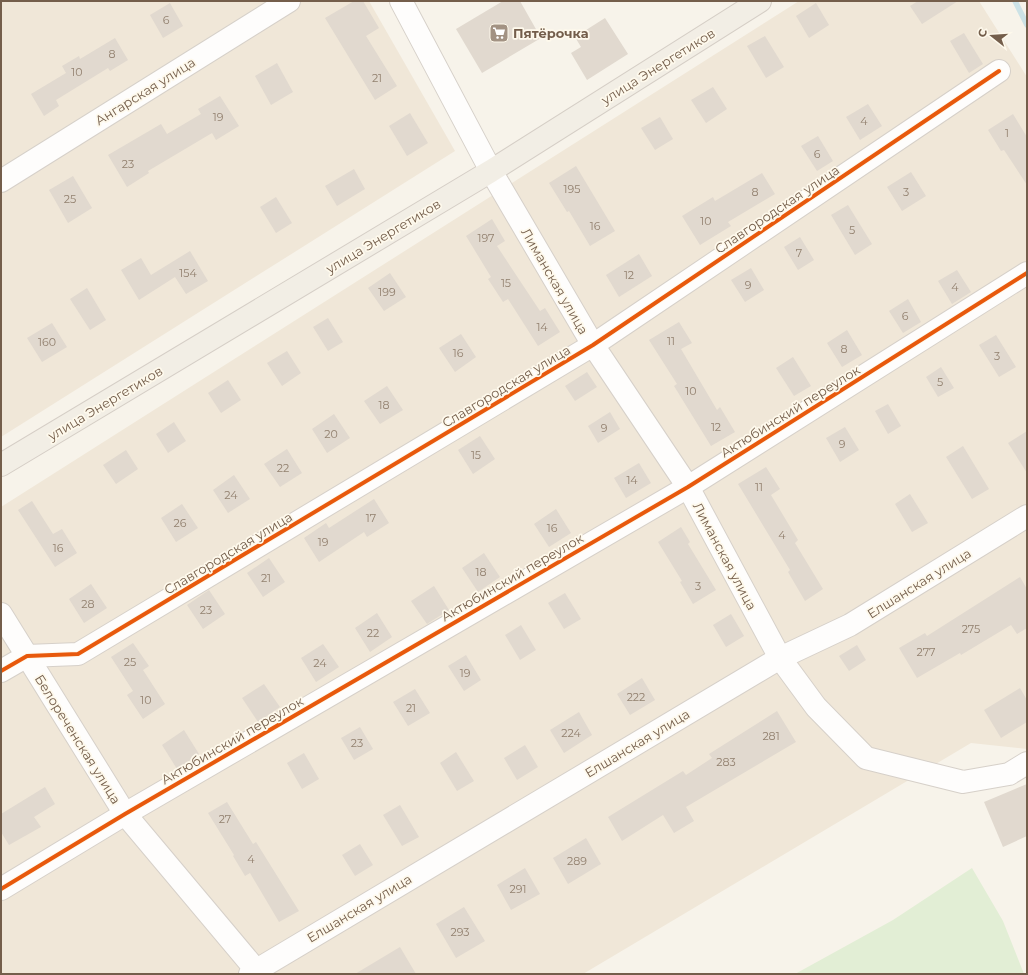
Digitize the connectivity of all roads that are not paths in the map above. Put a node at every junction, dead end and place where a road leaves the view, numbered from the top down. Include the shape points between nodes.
1 (289, 1) edge
2 (401, 1) edge
3 (760, 1) edge
4 (999, 71) dead end
5 (491, 171) junction
6 (1, 181) edge
7 (1027, 273) edge
8 (593, 345) junction
9 (1, 465) edge
10 (688, 487) junction
11 (1027, 516) edge
12 (1, 614) edge
13 (27, 656) junction
14 (780, 658) junction
15 (1, 671) edge
16 (1027, 763) edge
17 (125, 814) junction
18 (1, 888) edge
19 (253, 972) edge

1 - 6 street, Ангарская улица
2 - 5 street, Лиманская улица
3 - 5 main road, улица Энергетиков
4 - 8 street, Славгородская улица
5 - 8 street, Лиманская улица
5 - 9 main road, улица Энергетиков
7 - 10 street, Актюбинский переулок
8 - 10 street, Лиманская улица
8 - 13 street, Славгородская улица via 78,654
10 - 14 street, Лиманская улица
10 - 17 street, Актюбинский переулок
11 - 14 street, Елшанская улица via 850,625
12 - 13 street, Белореченская улица
13 - 15 street, Славгородская улица
13 - 17 street, Белореченская улица
14 - 16 street, Лиманская улица via 816,707 866,758 963,782 1009,774
14 - 19 street, Елшанская улица
17 - 18 street, Актюбинский переулок
17 - 19 street, Белореченская улица

